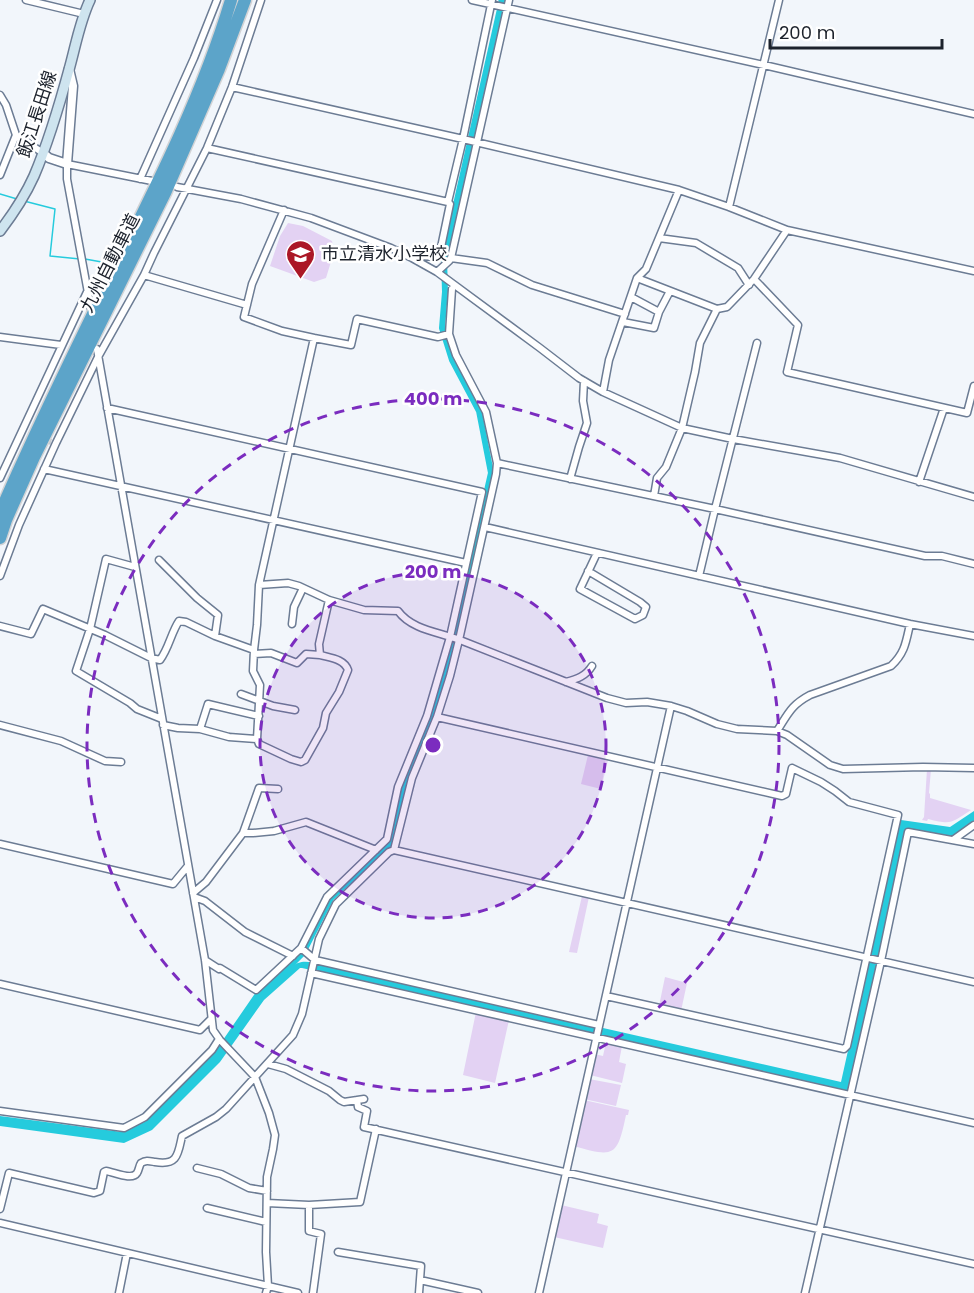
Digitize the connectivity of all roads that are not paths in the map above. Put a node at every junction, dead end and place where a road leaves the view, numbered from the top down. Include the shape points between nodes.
1 (26, 0) edge
2 (90, 0) edge
3 (218, 0) edge
4 (230, 0) edge
5 (244, 0) edge
6 (261, 0) edge
7 (472, 0) edge
8 (509, 0) edge
9 (779, 0) edge
10 (492, 2) edge
11 (507, 8) junction
12 (84, 14) junction
13 (196, 55) junction
14 (208, 56) dead end
15 (764, 65) junction
16 (69, 69) junction
17 (232, 87) junction
18 (0, 95) edge
19 (974, 114) edge
20 (16, 135) junction
21 (463, 139) junction
22 (477, 142) junction
23 (207, 148) junction
24 (43, 153) junction
25 (67, 164) junction
26 (0, 175) edge
27 (140, 179) junction
28 (152, 182) dead end
29 (177, 187) dead end
30 (186, 189) junction
31 (679, 190) junction
32 (448, 202) junction
33 (729, 207) junction
34 (284, 210) junction
35 (787, 230) junction
36 (0, 231) edge
37 (659, 238) junction
38 (135, 242) junction
39 (412, 258) junction
40 (448, 260) junction
41 (438, 271) junction
42 (974, 271) edge
43 (119, 272) junction
44 (144, 275) junction
45 (637, 278) junction
46 (754, 279) junction
47 (749, 285) junction
48 (452, 289) dead end
49 (88, 291) junction
50 (670, 291) junction
51 (631, 297) junction
52 (247, 305) junction
53 (91, 309) dead end
54 (717, 309) junction
55 (659, 312) junction
56 (624, 318) junction
57 (448, 334) junction
58 (0, 337) edge
59 (314, 338) junction
60 (757, 343) dead end
61 (61, 345) junction
62 (97, 349) dead end
63 (98, 357) junction
64 (584, 381) junction
65 (974, 386) edge
66 (603, 392) junction
67 (107, 408) junction
68 (944, 408) junction
69 (682, 428) junction
70 (20, 434) junction
71 (28, 436) tunnel mouth
72 (733, 439) junction
73 (290, 449) junction
74 (497, 463) junction
75 (44, 469) junction
76 (0, 478) edge
77 (570, 479) junction
78 (920, 482) junction
79 (121, 487) junction
80 (654, 496) junction
81 (974, 497) edge
82 (715, 508) junction
83 (0, 513) edge
84 (273, 520) junction
85 (485, 527) junction
86 (0, 538) edge
87 (597, 553) junction
88 (159, 561) dead end
89 (466, 563) junction
90 (974, 564) edge
91 (135, 567) junction
92 (588, 571) junction
93 (0, 576) edge
94 (699, 576) junction
95 (259, 585) junction
96 (303, 588) junction
97 (329, 600) junction
98 (292, 624) dead end
99 (910, 624) junction
100 (0, 626) edge
101 (90, 629) junction
102 (215, 636) junction
103 (974, 636) edge
104 (450, 637) junction
105 (459, 640) junction
106 (254, 652) junction
107 (320, 655) junction
108 (151, 658) junction
109 (592, 666) dead end
110 (566, 682) junction
111 (241, 694) dead end
112 (260, 700) junction
113 (671, 706) junction
114 (295, 710) dead end
115 (259, 716) junction
116 (437, 717) junction
117 (162, 722) junction
118 (0, 725) edge
119 (200, 729) junction
120 (777, 731) junction
121 (257, 739) junction
122 (121, 762) dead end
123 (657, 767) junction
124 (974, 768) edge
125 (278, 789) dead end
126 (974, 825) edge
127 (243, 833) junction
128 (953, 840) junction
129 (0, 844) edge
130 (974, 844) edge
131 (376, 850) junction
132 (394, 850) junction
133 (188, 867) junction
134 (193, 895) junction
135 (626, 903) junction
136 (302, 948) junction
137 (293, 956) junction
138 (867, 957) junction
139 (205, 960) junction
140 (315, 960) junction
141 (881, 961) junction
142 (311, 973) junction
143 (974, 982) edge
144 (0, 984) edge
145 (606, 996) junction
146 (211, 1019) junction
147 (599, 1025) junction
148 (596, 1037) junction
149 (220, 1039) junction
150 (268, 1064) junction
151 (255, 1077) junction
152 (850, 1095) junction
153 (0, 1111) edge
154 (974, 1123) edge
155 (376, 1129) junction
156 (197, 1168) dead end
157 (565, 1172) junction
158 (267, 1191) junction
159 (267, 1203) junction
160 (309, 1205) junction
161 (207, 1208) dead end
162 (0, 1209) edge
163 (266, 1222) junction
164 (0, 1223) edge
165 (820, 1230) junction
166 (338, 1252) dead end
167 (127, 1253) junction
168 (974, 1264) edge
169 (420, 1280) junction
170 (268, 1286) junction
171 (118, 1293) edge
172 (266, 1293) edge
173 (298, 1293) edge
174 (313, 1293) edge
175 (419, 1293) edge
176 (478, 1293) edge
177 (539, 1293) edge
178 (805, 1293) edge

1 - 12 street
2 - 12 main road, 飯江長田線
3 - 13 street
4 - 38 highway, 九州自動車道 via 209,66
5 - 38 highway, 九州自動車道 via 219,69 165,193
6 - 17 street via 238,59
7 - 10 street
8 - 11 street
9 - 15 street
10 - 11 street
10 - 21 street
11 - 15 street
11 - 22 street
12 - 16 main road, 飯江長田線
13 - 14 street
13 - 27 street
15 - 19 street
15 - 33 street
16 - 24 main road, 飯江長田線
16 - 25 street via 73,86
17 - 21 street
17 - 23 street
18 - 20 street
20 - 24 street
20 - 26 street
21 - 22 street
21 - 32 street
22 - 31 street
22 - 40 street
23 - 30 street
23 - 32 street
24 - 25 street
24 - 36 main road, 飯江長田線 via 33,178
25 - 27 street
25 - 49 street
27 - 28 street
29 - 30 street
30 - 34 street
30 - 44 street
31 - 33 street
31 - 37 street
32 - 39 street via 439,257
33 - 35 street
34 - 39 street
34 - 52 street
35 - 42 street
35 - 46 street
37 - 45 street via 646,269
37 - 47 street via 696,243 738,268
38 - 43 highway, 九州自動車道
39 - 41 street
40 - 41 street
40 - 56 street via 487,264 532,285
41 - 64 street
43 - 83 highway, 九州自動車道 via 26,453
43 - 86 highway, 九州自動車道
44 - 52 street
44 - 63 street
45 - 50 street
45 - 51 street
46 - 47 street
46 - 68 street via 798,325 787,372
47 - 54 street via 727,307
48 - 57 street
49 - 53 street
49 - 61 street
50 - 54 street
50 - 55 street
51 - 55 street
51 - 56 street
52 - 59 street via 244,317
54 - 69 street via 699,343
55 - 56 street via 654,328
56 - 66 street
57 - 59 street via 440,337 357,319 351,345
57 - 74 street via 486,412
58 - 61 street
59 - 73 street
60 - 72 street
61 - 70 street
62 - 63 street
63 - 67 street
63 - 75 street
64 - 66 street
64 - 77 street via 587,423
65 - 68 street via 967,413
66 - 69 street
67 - 73 street
67 - 79 street
68 - 78 street
69 - 72 street
69 - 80 street via 666,467 657,478
70 - 71 street
70 - 76 street
72 - 78 street via 840,458
72 - 82 street
73 - 84 street
73 - 89 street via 482,492
74 - 77 street
74 - 85 street
75 - 79 street
75 - 93 street
77 - 80 street
78 - 81 street
79 - 84 street
79 - 91 street
80 - 82 street
82 - 90 street
82 - 94 street
84 - 89 street
84 - 95 street
85 - 87 street
85 - 105 street
87 - 92 street
87 - 94 street
88 - 102 street via 218,615
89 - 104 street
91 - 101 street via 106,559
91 - 108 street
92 - 92 street via 580,589 634,619 643,615 646,608 640,602
94 - 99 street
95 - 96 street via 288,583
95 - 106 street
96 - 97 street
96 - 98 street via 294,607
97 - 104 street via 364,610 398,611 414,625
97 - 107 street
99 - 103 street
99 - 120 street via 903,651 891,666 810,694 795,703
100 - 101 street via 31,634 43,609
101 - 108 street
101 - 117 street via 76,671
102 - 106 street
102 - 108 street via 178,621 165,654 160,660
104 - 105 street
104 - 131 street via 427,716 401,777 387,839
105 - 110 street
105 - 116 street
106 - 107 street via 271,653 297,663 306,654
106 - 112 street
107 - 121 street via 343,662 348,670 326,713 323,728 304,760 281,755 259,744
108 - 117 street
109 - 110 street via 588,673
110 - 113 street via 626,703
111 - 112 street
112 - 114 street
112 - 115 street
113 - 120 street via 737,729
113 - 123 street
115 - 119 street via 208,704
115 - 121 street
116 - 123 street
116 - 132 street via 409,788
117 - 119 street via 178,728
117 - 133 street
118 - 122 street via 61,741 105,761
119 - 121 street
120 - 124 street via 830,765 843,769
123 - 135 street
123 - 138 street via 782,796 786,794 792,768 835,790 849,802 898,815
125 - 127 street via 258,788
126 - 128 street
127 - 131 street via 274,831 306,822
127 - 134 street
128 - 130 street
128 - 141 street via 908,832
129 - 133 street via 173,884
131 - 136 street via 327,897
132 - 135 street
132 - 140 street via 336,904 318,939
133 - 134 street
134 - 137 street via 245,932
134 - 139 street
135 - 138 street
135 - 145 street
136 - 137 street
136 - 140 street
137 - 139 street via 256,990
138 - 141 street
138 - 145 street via 847,1047 842,1050
139 - 146 street
140 - 142 street
140 - 147 street
141 - 143 street
141 - 152 street
142 - 148 street
142 - 150 street via 296,1029
144 - 146 street via 200,1030
145 - 147 street
146 - 149 street
147 - 148 street
148 - 152 street
148 - 157 street
149 - 151 street
149 - 153 street via 145,1117 124,1128
150 - 151 street
150 - 155 street via 286,1069 344,1102 360,1099 358,1107 367,1111 364,1127
151 - 158 street via 275,1135
151 - 162 street via 226,1109 182,1136 173,1161 141,1163 134,1177 106,1171 100,1191 94,1193 9,1173
152 - 154 street
152 - 165 street
155 - 157 street
155 - 160 street via 360,1202
156 - 158 street
157 - 165 street
157 - 177 street
158 - 159 street
159 - 160 street
159 - 163 street
160 - 174 street via 309,1231 321,1234
161 - 163 street
163 - 170 street
164 - 167 street
165 - 168 street
165 - 178 street
166 - 169 street via 421,1266
167 - 170 street
167 - 171 street
169 - 175 street
169 - 176 street
170 - 172 street
170 - 173 street

